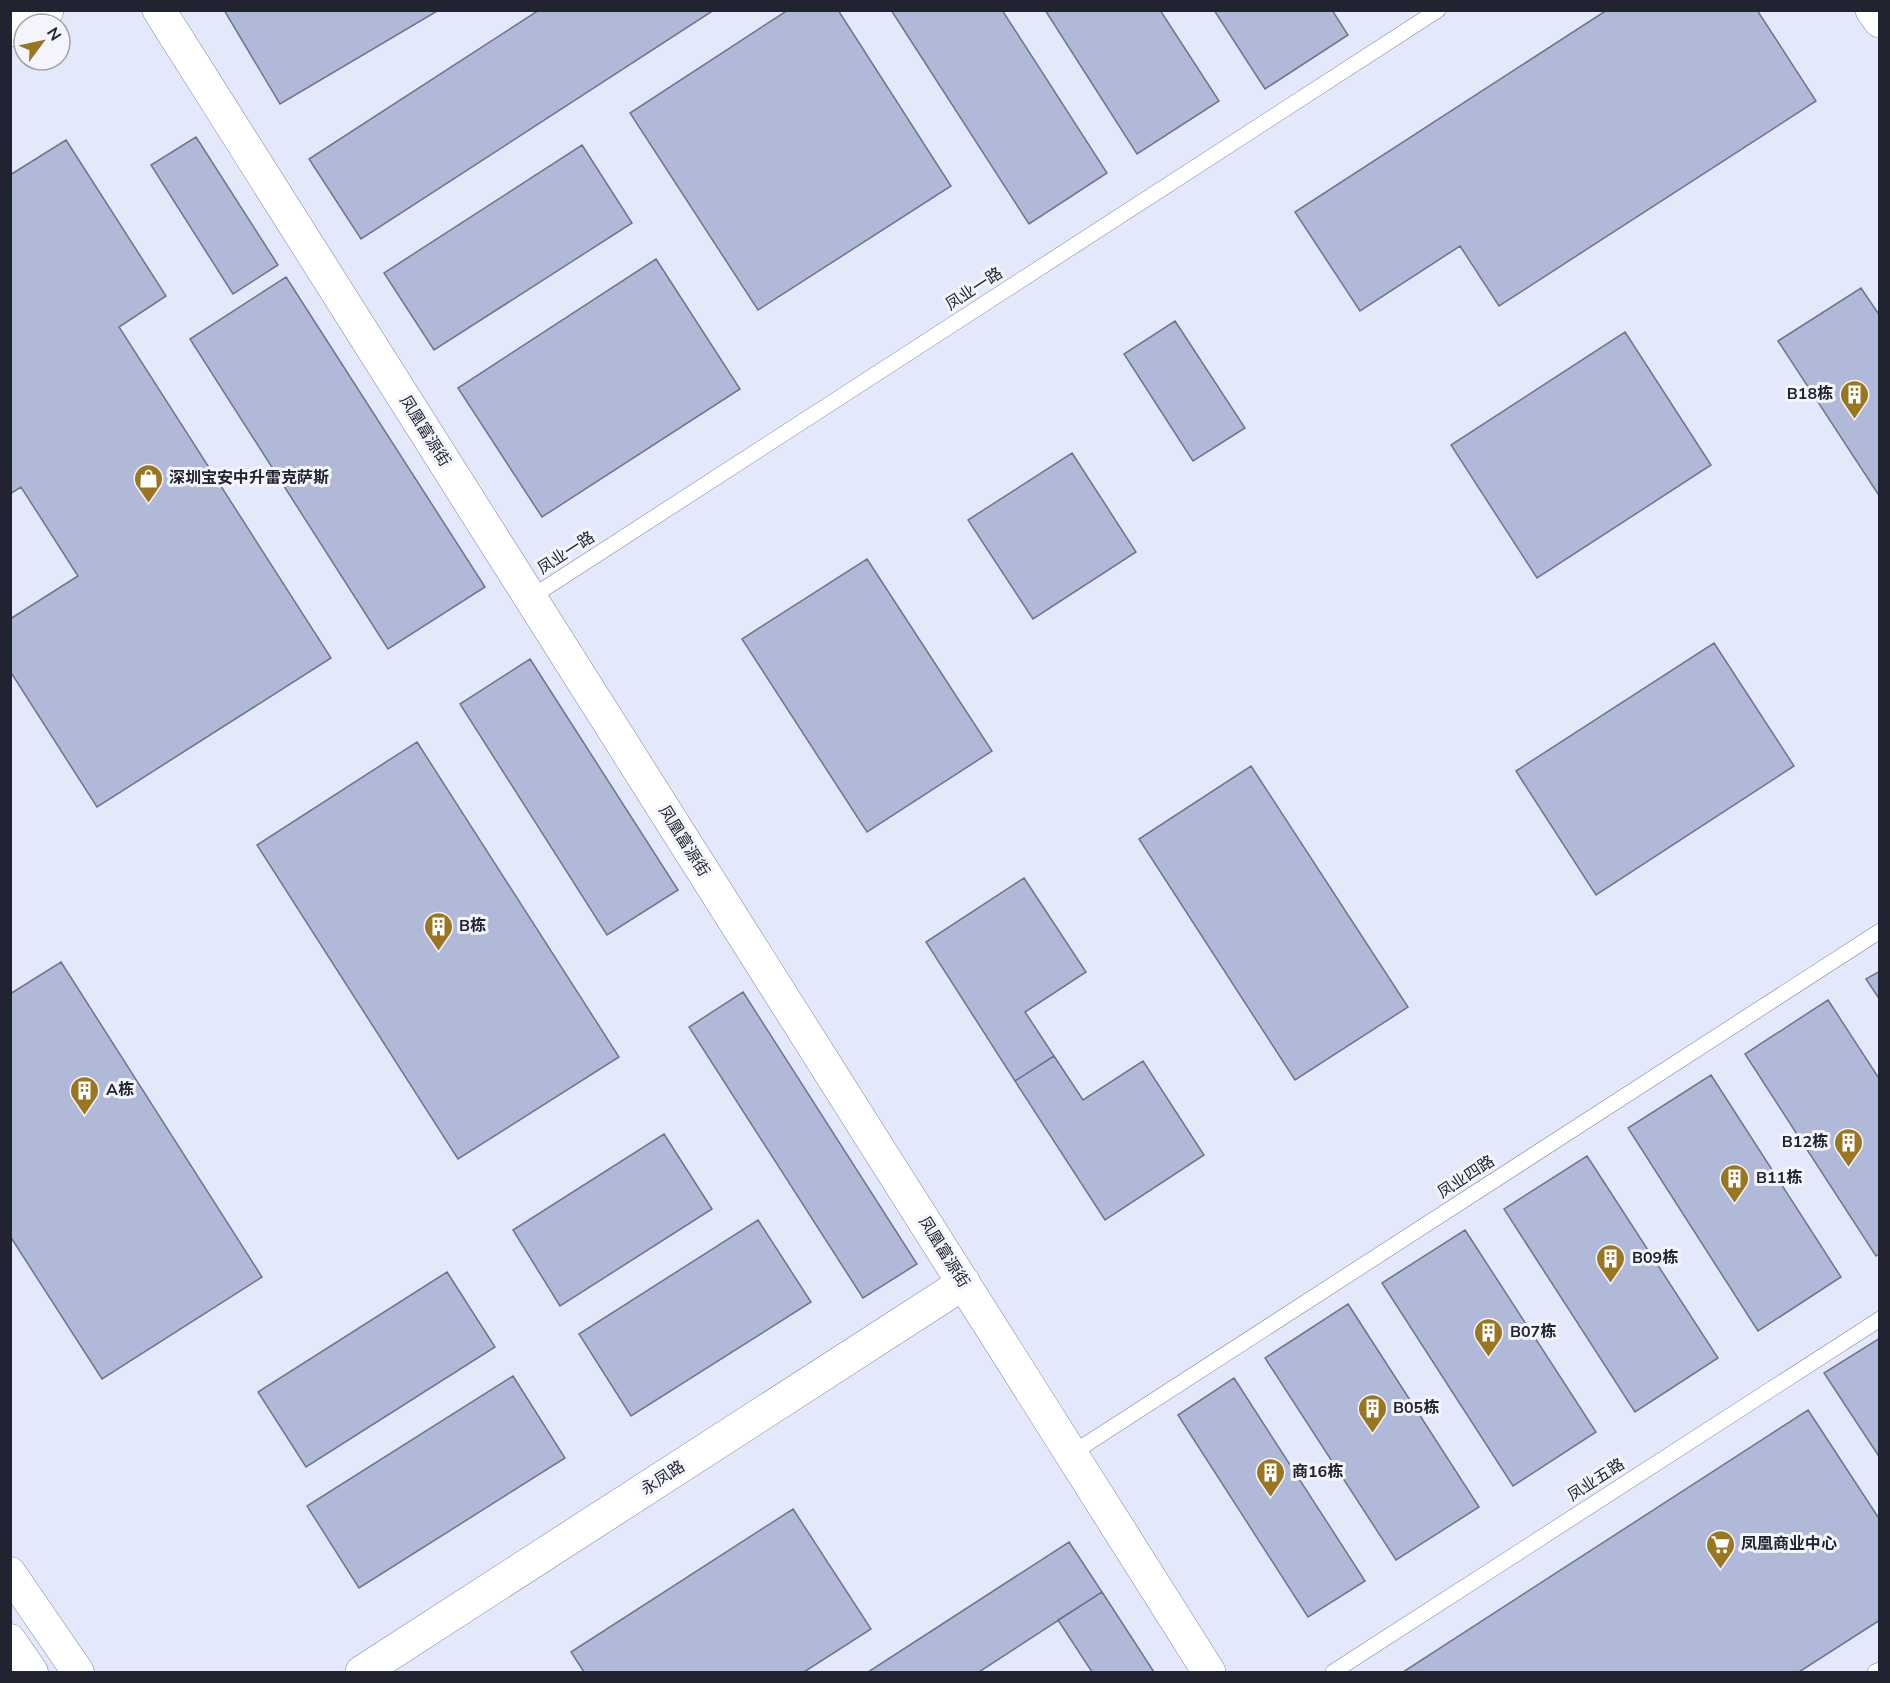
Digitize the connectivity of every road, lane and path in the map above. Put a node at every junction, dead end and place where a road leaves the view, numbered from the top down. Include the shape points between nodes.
1 (47, 10) edge
2 (159, 10) edge
3 (1438, 10) edge
4 (1872, 10) edge
5 (1880, 21) edge
6 (10, 30) edge
7 (530, 598) junction
8 (1880, 931) edge
9 (964, 1283) junction
10 (1880, 1319) edge
11 (1071, 1454) junction
12 (10, 1573) edge
13 (10, 1640) edge
14 (1880, 1670) edge
15 (32, 1672) edge
16 (78, 1672) edge
17 (362, 1672) edge
18 (1209, 1672) edge
19 (1333, 1672) edge
20 (1875, 1672) edge

1 - 6 street
2 - 7 street, 凤凰富源街
3 - 7 lane, 凤业一路
4 - 5 street
7 - 9 street, 凤凰富源街
8 - 11 lane, 凤业四路
9 - 11 street, 凤凰富源街
9 - 17 street, 永凤路
10 - 19 lane, 凤业五路
11 - 18 street, 凤凰富源街
12 - 16 street
13 - 15 street
14 - 20 lane

